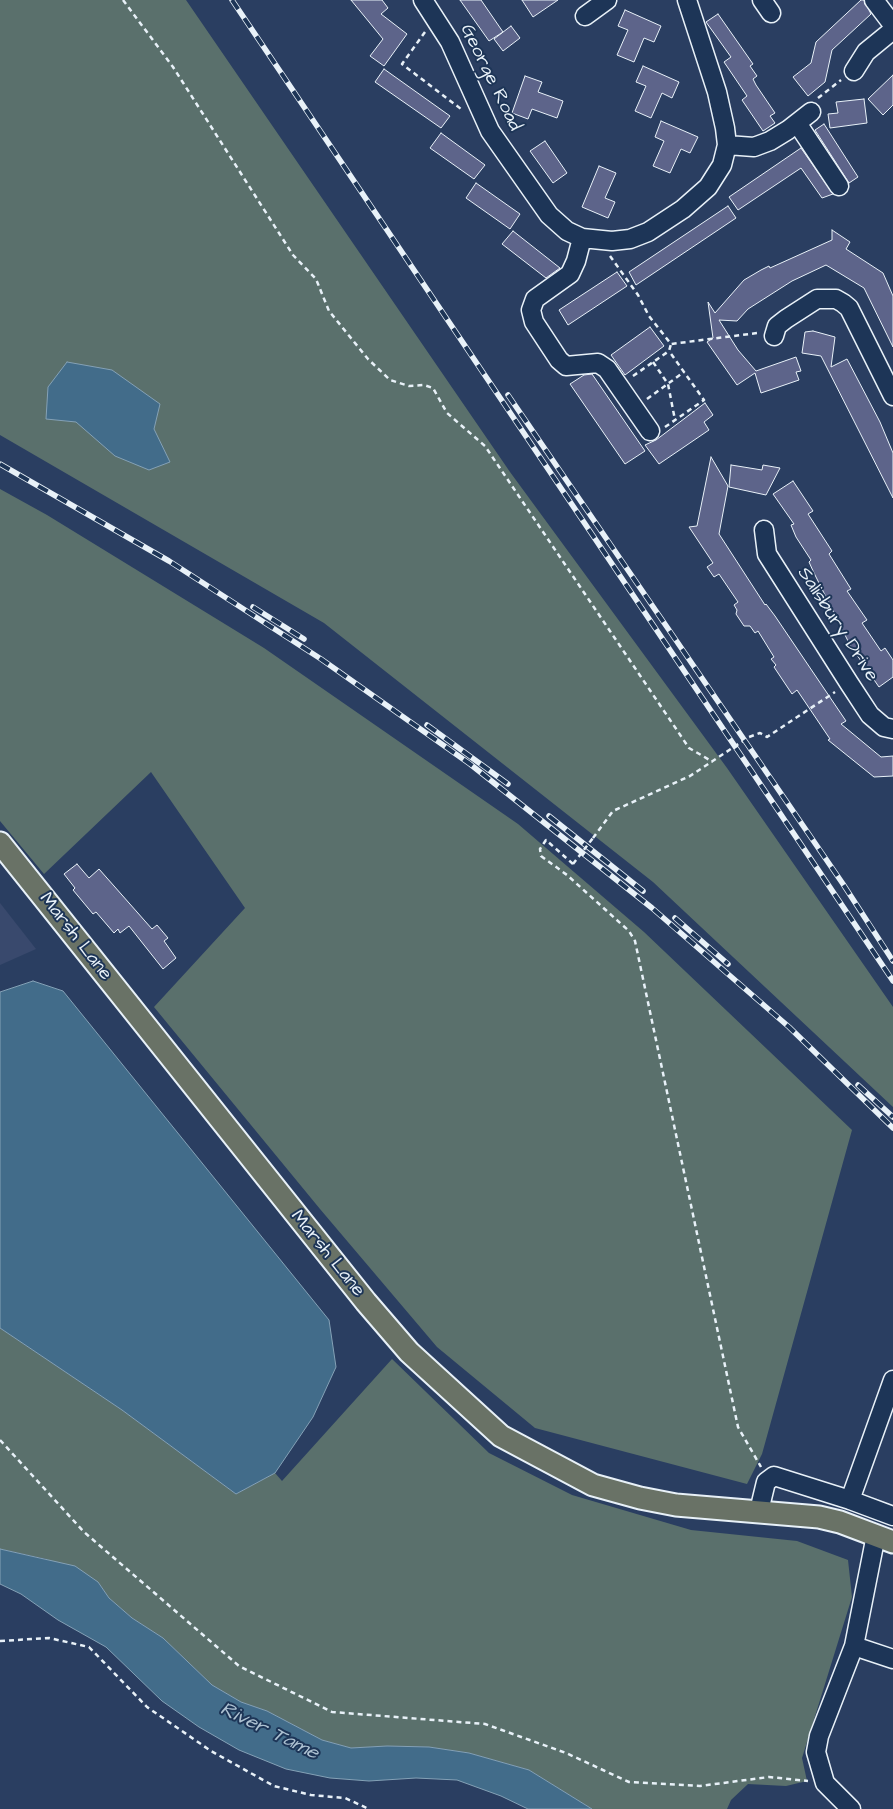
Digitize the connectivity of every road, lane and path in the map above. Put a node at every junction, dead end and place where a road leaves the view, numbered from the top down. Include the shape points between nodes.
1 (123, 0) edge
2 (423, 0) edge
3 (607, 0) edge
4 (687, 0) edge
5 (874, 0) edge
6 (585, 16) dead end
7 (893, 24) edge
8 (426, 30) dead end
9 (893, 30) edge
10 (854, 71) joint
11 (811, 112) joint
12 (468, 114) dead end
13 (797, 123) junction
14 (727, 145) junction
15 (839, 186) dead end
16 (590, 239) junction
17 (774, 336) joint
18 (671, 344) junction
19 (669, 351) junction
20 (653, 362) junction
21 (684, 372) junction
22 (668, 384) junction
23 (619, 386) junction
24 (893, 396) edge
25 (634, 408) junction
26 (676, 420) junction
27 (650, 431) joint
28 (764, 530) dead end
29 (849, 683) junction
30 (893, 729) edge
31 (712, 762) junction
32 (0, 843) edge
33 (893, 1380) edge
34 (0, 1440) edge
35 (769, 1478) junction
36 (850, 1500) junction
37 (759, 1511) junction
38 (893, 1516) edge
39 (884, 1538) edge
40 (0, 1641) edge
41 (854, 1646) junction
42 (893, 1660) edge
43 (824, 1783) junction
44 (369, 1809) edge
45 (851, 1809) edge

1 - 31 path via 173,66 293,255 316,279 329,311 368,359 390,380 433,388 447,413 485,446 689,748
2 - 16 street, George Road via 450,42 490,131 549,215 567,231
3 - 6 street
4 - 14 street via 717,92
5 - 7 street
8 - 12 path via 402,64
9 - 10 street via 866,52
10 - 11 path via 813,102
11 - 13 street
13 - 14 street via 770,141 754,147
13 - 15 street
14 - 16 street via 722,165 708,187 683,209 648,232 630,239
16 - 18 path via 638,295 648,316
16 - 23 street via 570,274 535,299 531,310 534,322 559,360 566,366 598,364
17 - 18 path via 754,333
17 - 24 street via 777,326 816,299 836,299 849,308
18 - 19 path
19 - 20 path
19 - 21 path
20 - 22 path
20 - 23 path
21 - 22 path
21 - 26 path via 704,400
22 - 25 path
22 - 26 path
23 - 25 street
25 - 27 street
26 - 27 path via 653,436
28 - 29 street, Salisbury Drive via 767,554
29 - 30 street, Salisbury Drive via 870,715 884,727
29 - 31 path via 767,737 760,733 750,737
31 - 35 path, bridge via 690,776 613,811 574,864 546,840 540,856 567,875 629,931 635,941 738,1427
32 - 37 main road, Marsh Lane via 366,1302 409,1352 457,1398 501,1436 593,1485 676,1505
33 - 36 street
34 - 43 path via 84,1532 240,1666 332,1712 485,1724 566,1753 629,1782 700,1786 769,1777
35 - 36 street via 774,1476
35 - 37 street
36 - 38 street
37 - 39 main road, Marsh Lane via 818,1517
39 - 41 street
40 - 44 path via 49,1638 89,1647 147,1707 211,1752 274,1786 311,1795 345,1798
41 - 42 street
41 - 43 street via 819,1736 816,1752
43 - 45 street

